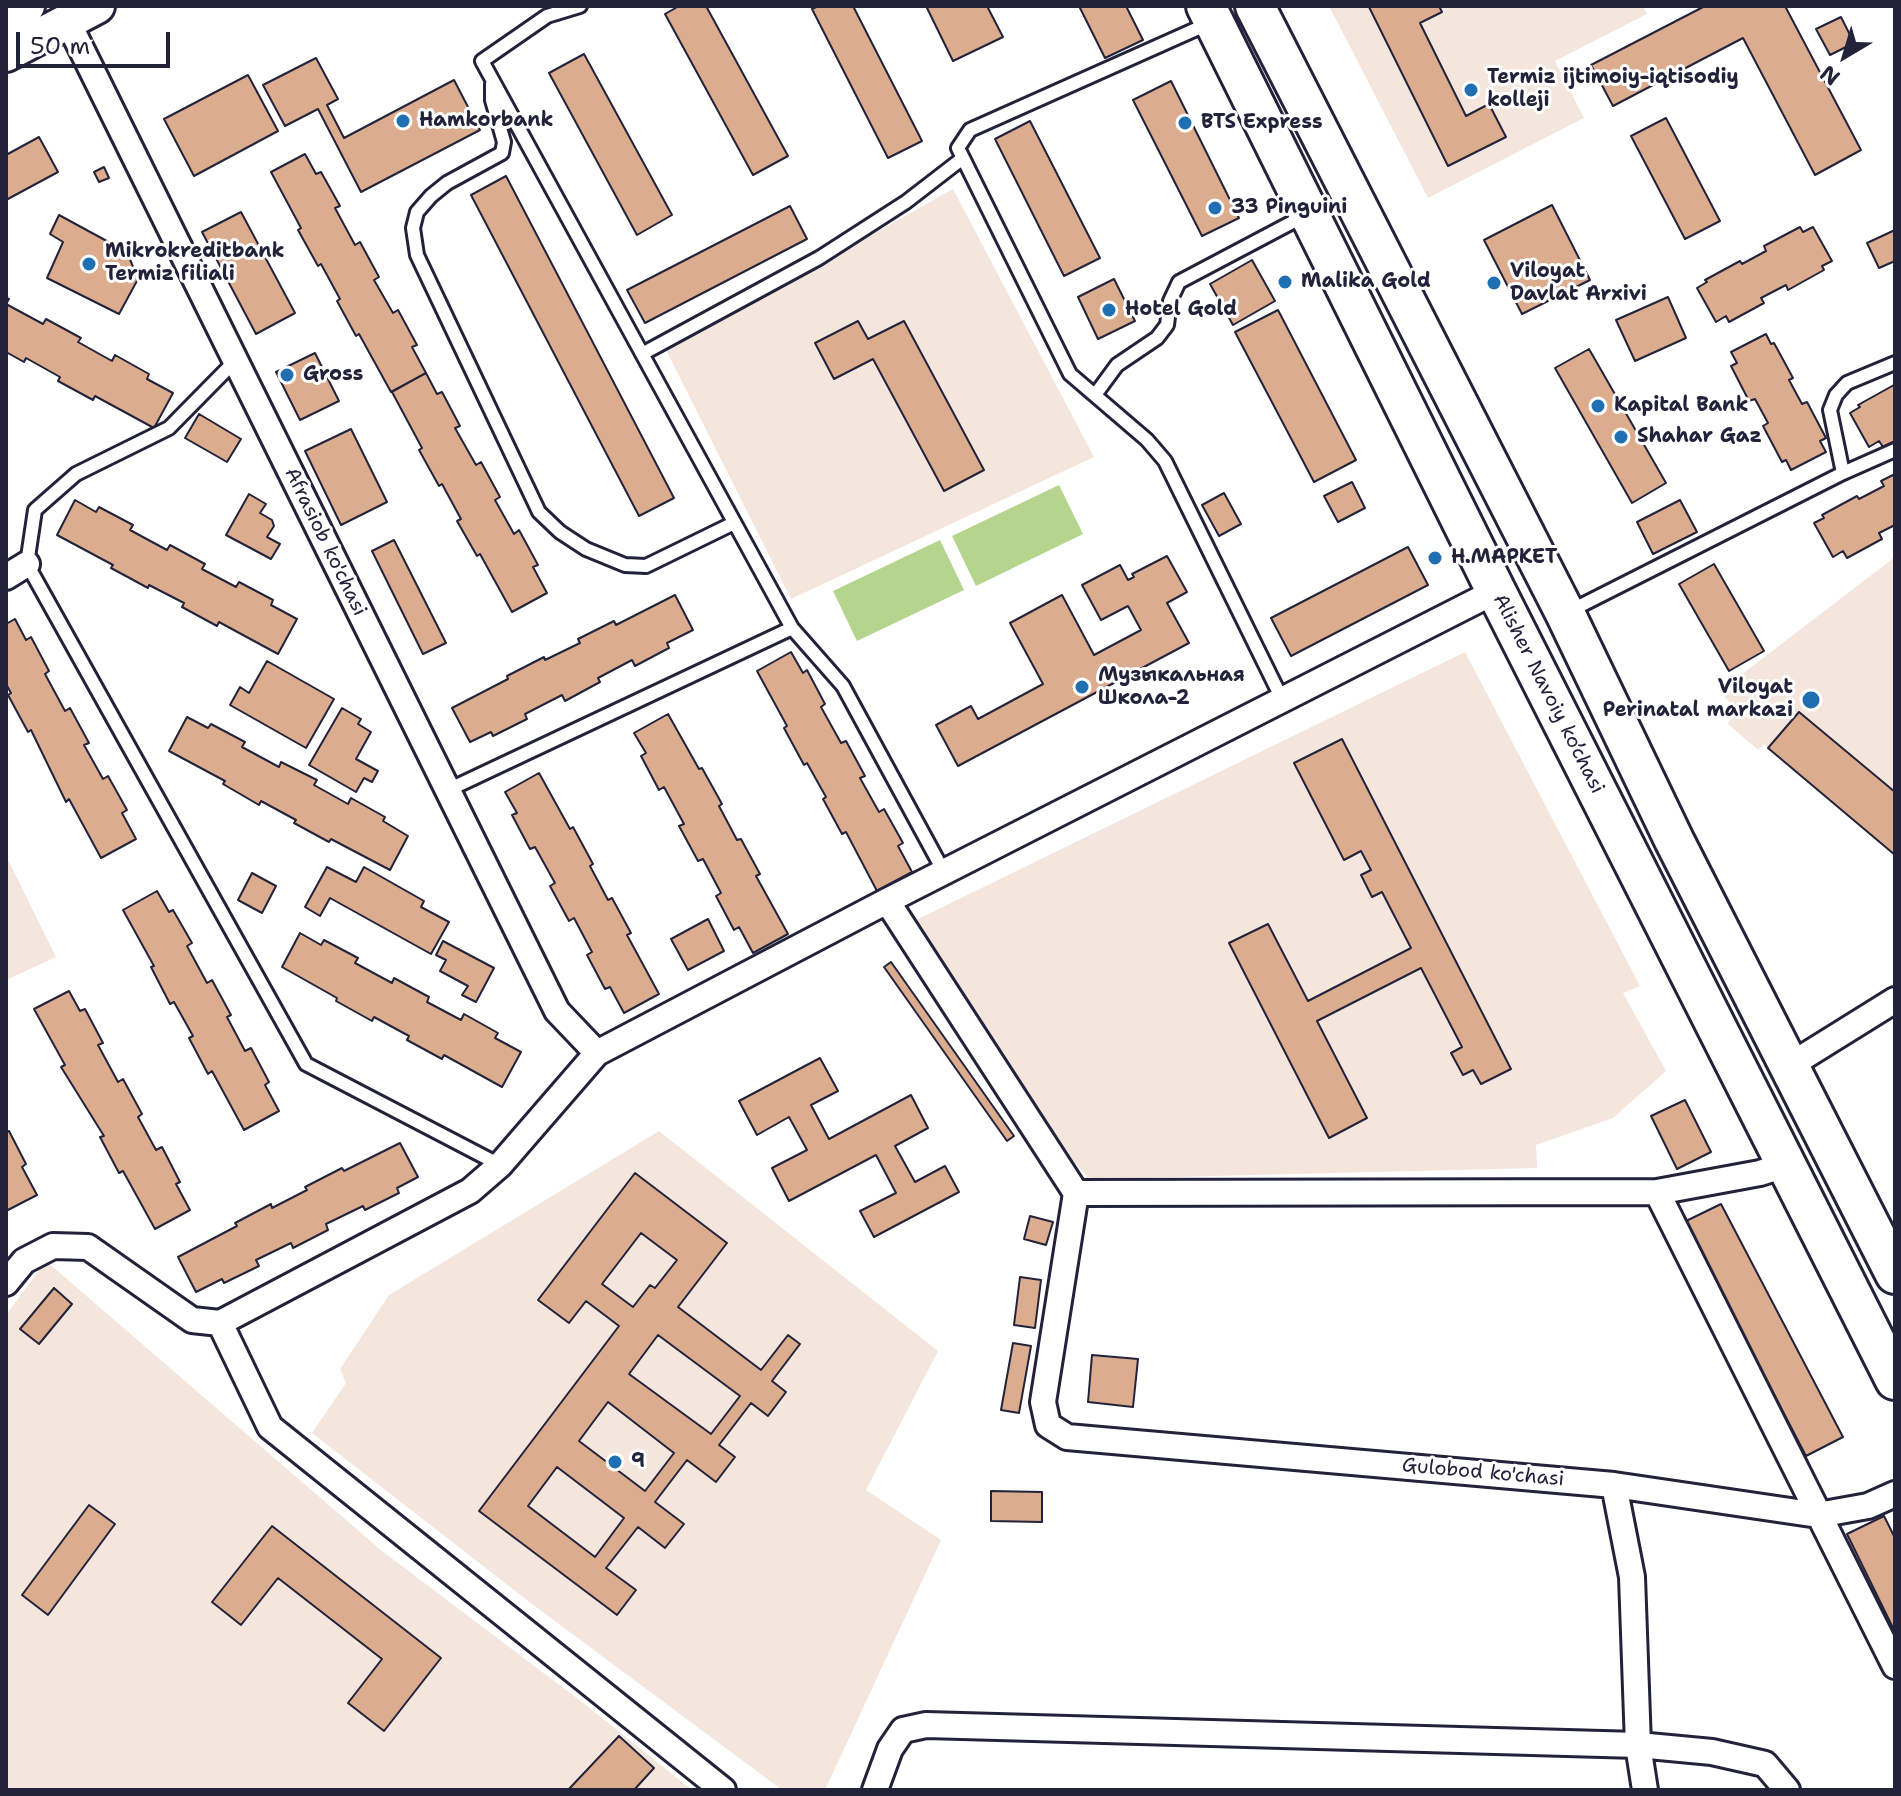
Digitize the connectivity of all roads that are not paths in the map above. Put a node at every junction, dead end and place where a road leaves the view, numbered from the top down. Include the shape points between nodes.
1 (27, 6) edge
2 (97, 6) edge
3 (537, 6) edge
4 (580, 6) edge
5 (1255, 6) edge
6 (1210, 14) edge
7 (6, 17) edge
8 (544, 19) junction
9 (68, 22) junction
10 (1278, 53) junction
11 (6, 54) edge
12 (1240, 74) junction
13 (492, 80) junction
14 (963, 158) junction
15 (1309, 214) junction
16 (642, 354) junction
17 (235, 361) junction
18 (1895, 363) edge
19 (1095, 395) junction
20 (1895, 450) edge
21 (1843, 473) junction
22 (734, 523) junction
23 (16, 570) edge
24 (1496, 591) junction
25 (1565, 613) junction
26 (792, 628) junction
27 (1282, 699) junction
28 (448, 790) junction
29 (944, 872) junction
30 (887, 901) junction
31 (1895, 1000) edge
32 (597, 1053) junction
33 (1789, 1066) junction
34 (1788, 1164) junction
35 (500, 1165) junction
36 (1657, 1192) junction
37 (1076, 1193) junction
38 (1895, 1274) edge
39 (6, 1283) edge
40 (220, 1323) junction
41 (1895, 1380) edge
42 (1614, 1485) junction
43 (1895, 1494) edge
44 (1818, 1515) junction
45 (1895, 1666) edge
46 (1638, 1745) junction
47 (723, 1790) edge
48 (875, 1790) edge
49 (1645, 1790) edge
50 (1787, 1790) edge

1 - 7 main road
2 - 9 main road
3 - 8 lane
4 - 8 lane
5 - 10 main road
6 - 12 main road, Alisher Navoiy ko’chasi
6 - 14 lane via 970,130 958,148
8 - 13 lane via 482,61
9 - 11 main road
9 - 17 street, Afrasiob ko'chasi
10 - 12 main road
10 - 25 main road
12 - 15 main road, Alisher Navoiy ko’chasi
13 - 16 lane
13 - 22 lane via 502,153 431,196 417,212 413,228 417,255 539,512 586,549 625,565 646,566
14 - 16 lane via 819,258
14 - 19 lane via 1070,374
15 - 19 lane via 1179,282 1167,325 1117,365
15 - 24 main road, Alisher Navoiy ko’chasi
16 - 22 lane
17 - 23 lane via 169,428 76,474 35,510
17 - 28 street, Afrasiob ko'chasi
18 - 21 lane via 1847,383 1836,395 1830,410
19 - 27 lane via 1165,461
20 - 21 lane
21 - 25 lane
22 - 26 lane
23 - 35 lane via 306,1064
24 - 27 street
24 - 34 main road, Alisher Navoiy ko’chasi
25 - 33 main road
26 - 28 lane
26 - 29 lane via 843,686
27 - 29 street
28 - 32 street, Afrasiob ko'chasi via 557,1011
29 - 30 street
30 - 32 street
30 - 37 street
31 - 33 street
32 - 35 street
33 - 38 main road
34 - 36 street
34 - 41 main road, Alisher Navoiy ko’chasi
35 - 40 street via 470,1191
36 - 37 street
36 - 44 street
37 - 42 street, Gulobod ko'chasi via 1043,1402 1048,1425 1067,1437
39 - 40 street via 24,1261 53,1246 88,1247 192,1320
40 - 47 street via 270,1427
42 - 44 street, Gulobod ko'chasi
42 - 46 street via 1632,1577
43 - 44 street, Gulobod ko'chasi via 1868,1506
44 - 45 street
46 - 48 street via 926,1725 903,1730
46 - 49 street
46 - 50 street via 1712,1752 1765,1764

